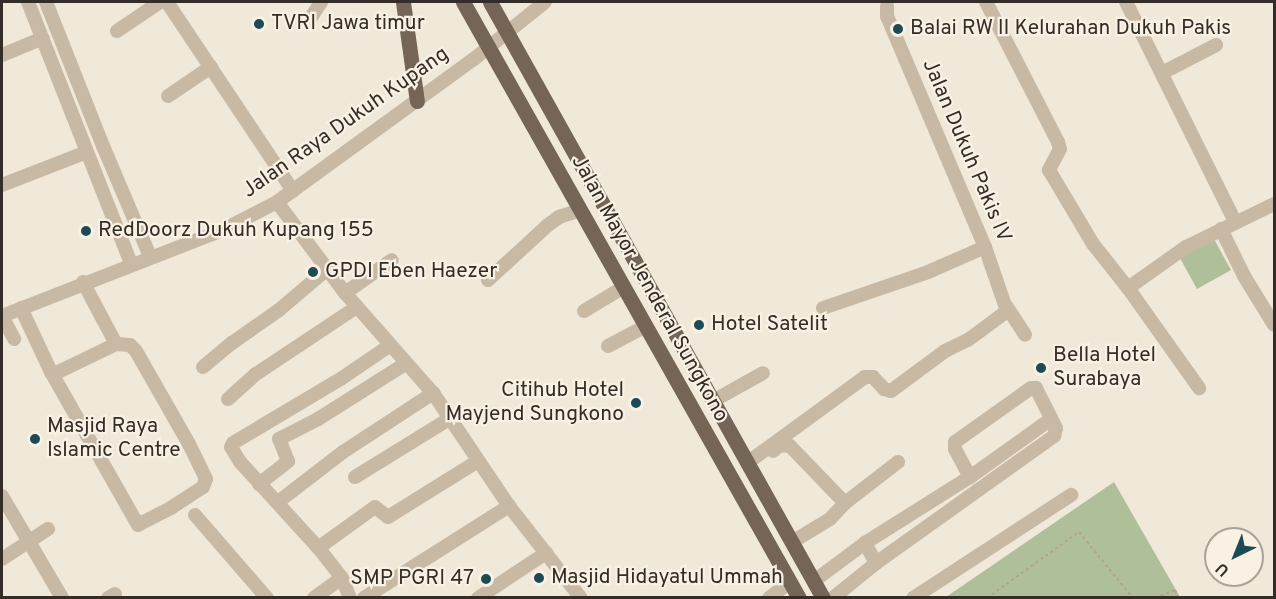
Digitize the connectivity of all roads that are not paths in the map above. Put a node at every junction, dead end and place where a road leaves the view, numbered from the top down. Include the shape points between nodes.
1 (28, 2) edge
2 (46, 2) edge
3 (160, 2) edge
4 (167, 2) edge
5 (321, 2) edge
6 (403, 2) edge
7 (463, 2) edge
8 (490, 2) edge
9 (545, 2) edge
10 (986, 2) edge
11 (1126, 2) edge
12 (889, 3) edge
13 (312, 16) dead end
14 (117, 31) dead end
15 (507, 31) junction
16 (44, 38) junction
17 (1216, 45) dead end
18 (488, 47) junction
19 (2, 55) edge
20 (211, 67) junction
21 (1162, 73) junction
22 (168, 96) dead end
23 (417, 100) junction
24 (87, 152) junction
25 (2, 185) edge
26 (293, 191) junction
27 (277, 202) junction
28 (1275, 204) edge
29 (580, 210) junction
30 (1234, 222) junction
31 (1221, 230) junction
32 (985, 247) junction
33 (150, 256) junction
34 (392, 260) dead end
35 (131, 264) junction
36 (326, 270) junction
37 (488, 280) dead end
38 (624, 287) junction
39 (87, 288) junction
40 (1128, 288) junction
41 (345, 293) junction
42 (357, 307) junction
43 (823, 308) dead end
44 (1007, 310) junction
45 (584, 311) dead end
46 (24, 314) junction
47 (2, 316) edge
48 (646, 326) junction
49 (1275, 326) edge
50 (1025, 335) dead end
51 (14, 339) dead end
52 (116, 344) junction
53 (389, 346) junction
54 (608, 346) dead end
55 (405, 364) junction
56 (203, 367) dead end
57 (51, 372) junction
58 (763, 373) dead end
59 (1199, 388) dead end
60 (432, 393) junction
61 (228, 399) dead end
62 (713, 401) junction
63 (448, 419) junction
64 (1051, 419) junction
65 (478, 460) junction
66 (898, 462) dead end
67 (749, 466) junction
68 (355, 477) dead end
69 (970, 477) junction
70 (259, 483) junction
71 (1071, 495) dead end
72 (2, 496) edge
73 (278, 502) junction
74 (845, 503) junction
75 (509, 506) junction
76 (195, 515) dead end
77 (48, 529) dead end
78 (29, 542) junction
79 (792, 542) junction
80 (865, 543) junction
81 (318, 548) junction
82 (546, 553) junction
83 (2, 559) edge
84 (876, 563) junction
85 (804, 565) junction
86 (342, 578) junction
87 (814, 582) junction
88 (792, 585) edge
89 (62, 597) edge
90 (267, 597) edge
91 (314, 597) edge
92 (350, 597) edge
93 (364, 597) edge
94 (478, 597) edge
95 (581, 597) edge
96 (769, 597) edge
97 (823, 597) edge
98 (833, 597) edge
99 (913, 597) edge

1 - 16 street
2 - 33 street
3 - 14 street
4 - 20 street
5 - 13 street
6 - 23 main road
7 - 18 main road, Jalan Mayor Jenderal Sungkono
8 - 15 main road, Jalan Mayor Jenderal Sungkono
9 - 15 street, Jalan Raya Dukuh Kupang
10 - 40 street via 1058,142 1060,149 1049,170 1093,244
11 - 21 street
12 - 32 street, Jalan Dukuh Pakis IV via 886,12 890,24
15 - 18 street, Jalan Raya Dukuh Kupang
15 - 62 main road, Jalan Mayor Jenderal Sungkono
16 - 19 street
16 - 24 street
17 - 21 street
18 - 23 street, Jalan Raya Dukuh Kupang
18 - 29 main road, Jalan Mayor Jenderal Sungkono
20 - 22 street
20 - 26 street
21 - 30 street
23 - 26 street, Jalan Raya Dukuh Kupang
24 - 25 street
24 - 35 street
26 - 27 street, Jalan Raya Dukuh Kupang
27 - 33 street, Jalan Raya Dukuh Kupang via 225,229
27 - 36 street
28 - 30 street
29 - 37 street via 548,225
29 - 38 main road, Jalan Mayor Jenderal Sungkono
30 - 31 street
31 - 40 street via 1186,247
31 - 49 street
32 - 43 street via 928,272
32 - 44 street, Jalan Dukuh Pakis IV
33 - 35 street, Jalan Raya Dukuh Kupang
34 - 41 street
35 - 39 street, Jalan Raya Dukuh Kupang
36 - 41 street
36 - 56 street
38 - 45 street
38 - 48 main road, Jalan Mayor Jenderal Sungkono
39 - 46 street, Jalan Raya Dukuh Kupang
39 - 52 street
40 - 59 street
41 - 42 street
42 - 53 street
42 - 61 street via 256,374
44 - 50 street, Jalan Dukuh Pakis IV
44 - 67 street via 891,391 873,377 865,376
46 - 47 street, Jalan Raya Dukuh Kupang
46 - 57 street
47 - 51 street
48 - 54 street
48 - 88 main road, Jalan Mayor Jenderal Sungkono
52 - 57 street via 60,373
52 - 57 street via 130,345 136,351 206,479 196,493 140,526
53 - 55 street
53 - 70 street via 233,443 231,447
55 - 60 street
55 - 70 street via 279,439 288,461
58 - 62 street
60 - 63 street
60 - 73 street via 343,452
62 - 67 main road, Jalan Mayor Jenderal Sungkono
63 - 65 street
63 - 68 street
64 - 69 street
64 - 69 street via 1037,390 1032,388 959,438 955,449
64 - 84 street via 1056,428 1052,438
65 - 75 street
65 - 81 street via 388,517 375,507
66 - 74 street
67 - 74 street via 780,445 790,446
67 - 79 main road, Jalan Mayor Jenderal Sungkono
69 - 80 street
70 - 73 street
71 - 99 street
72 - 78 street
73 - 81 street
74 - 79 street via 830,519
75 - 82 street
75 - 93 street
76 - 90 street
77 - 78 street
78 - 83 street
78 - 89 street
79 - 85 main road, Jalan Mayor Jenderal Sungkono
80 - 84 street
80 - 87 street
81 - 86 street
82 - 94 street
82 - 95 street
84 - 98 street
85 - 87 main road, Jalan Mayor Jenderal Sungkono
85 - 88 main road via 796,571
86 - 91 street
86 - 92 street
87 - 88 main road via 808,574 800,573 792,578
87 - 97 main road, Jalan Mayor Jenderal Sungkono
88 - 96 street

